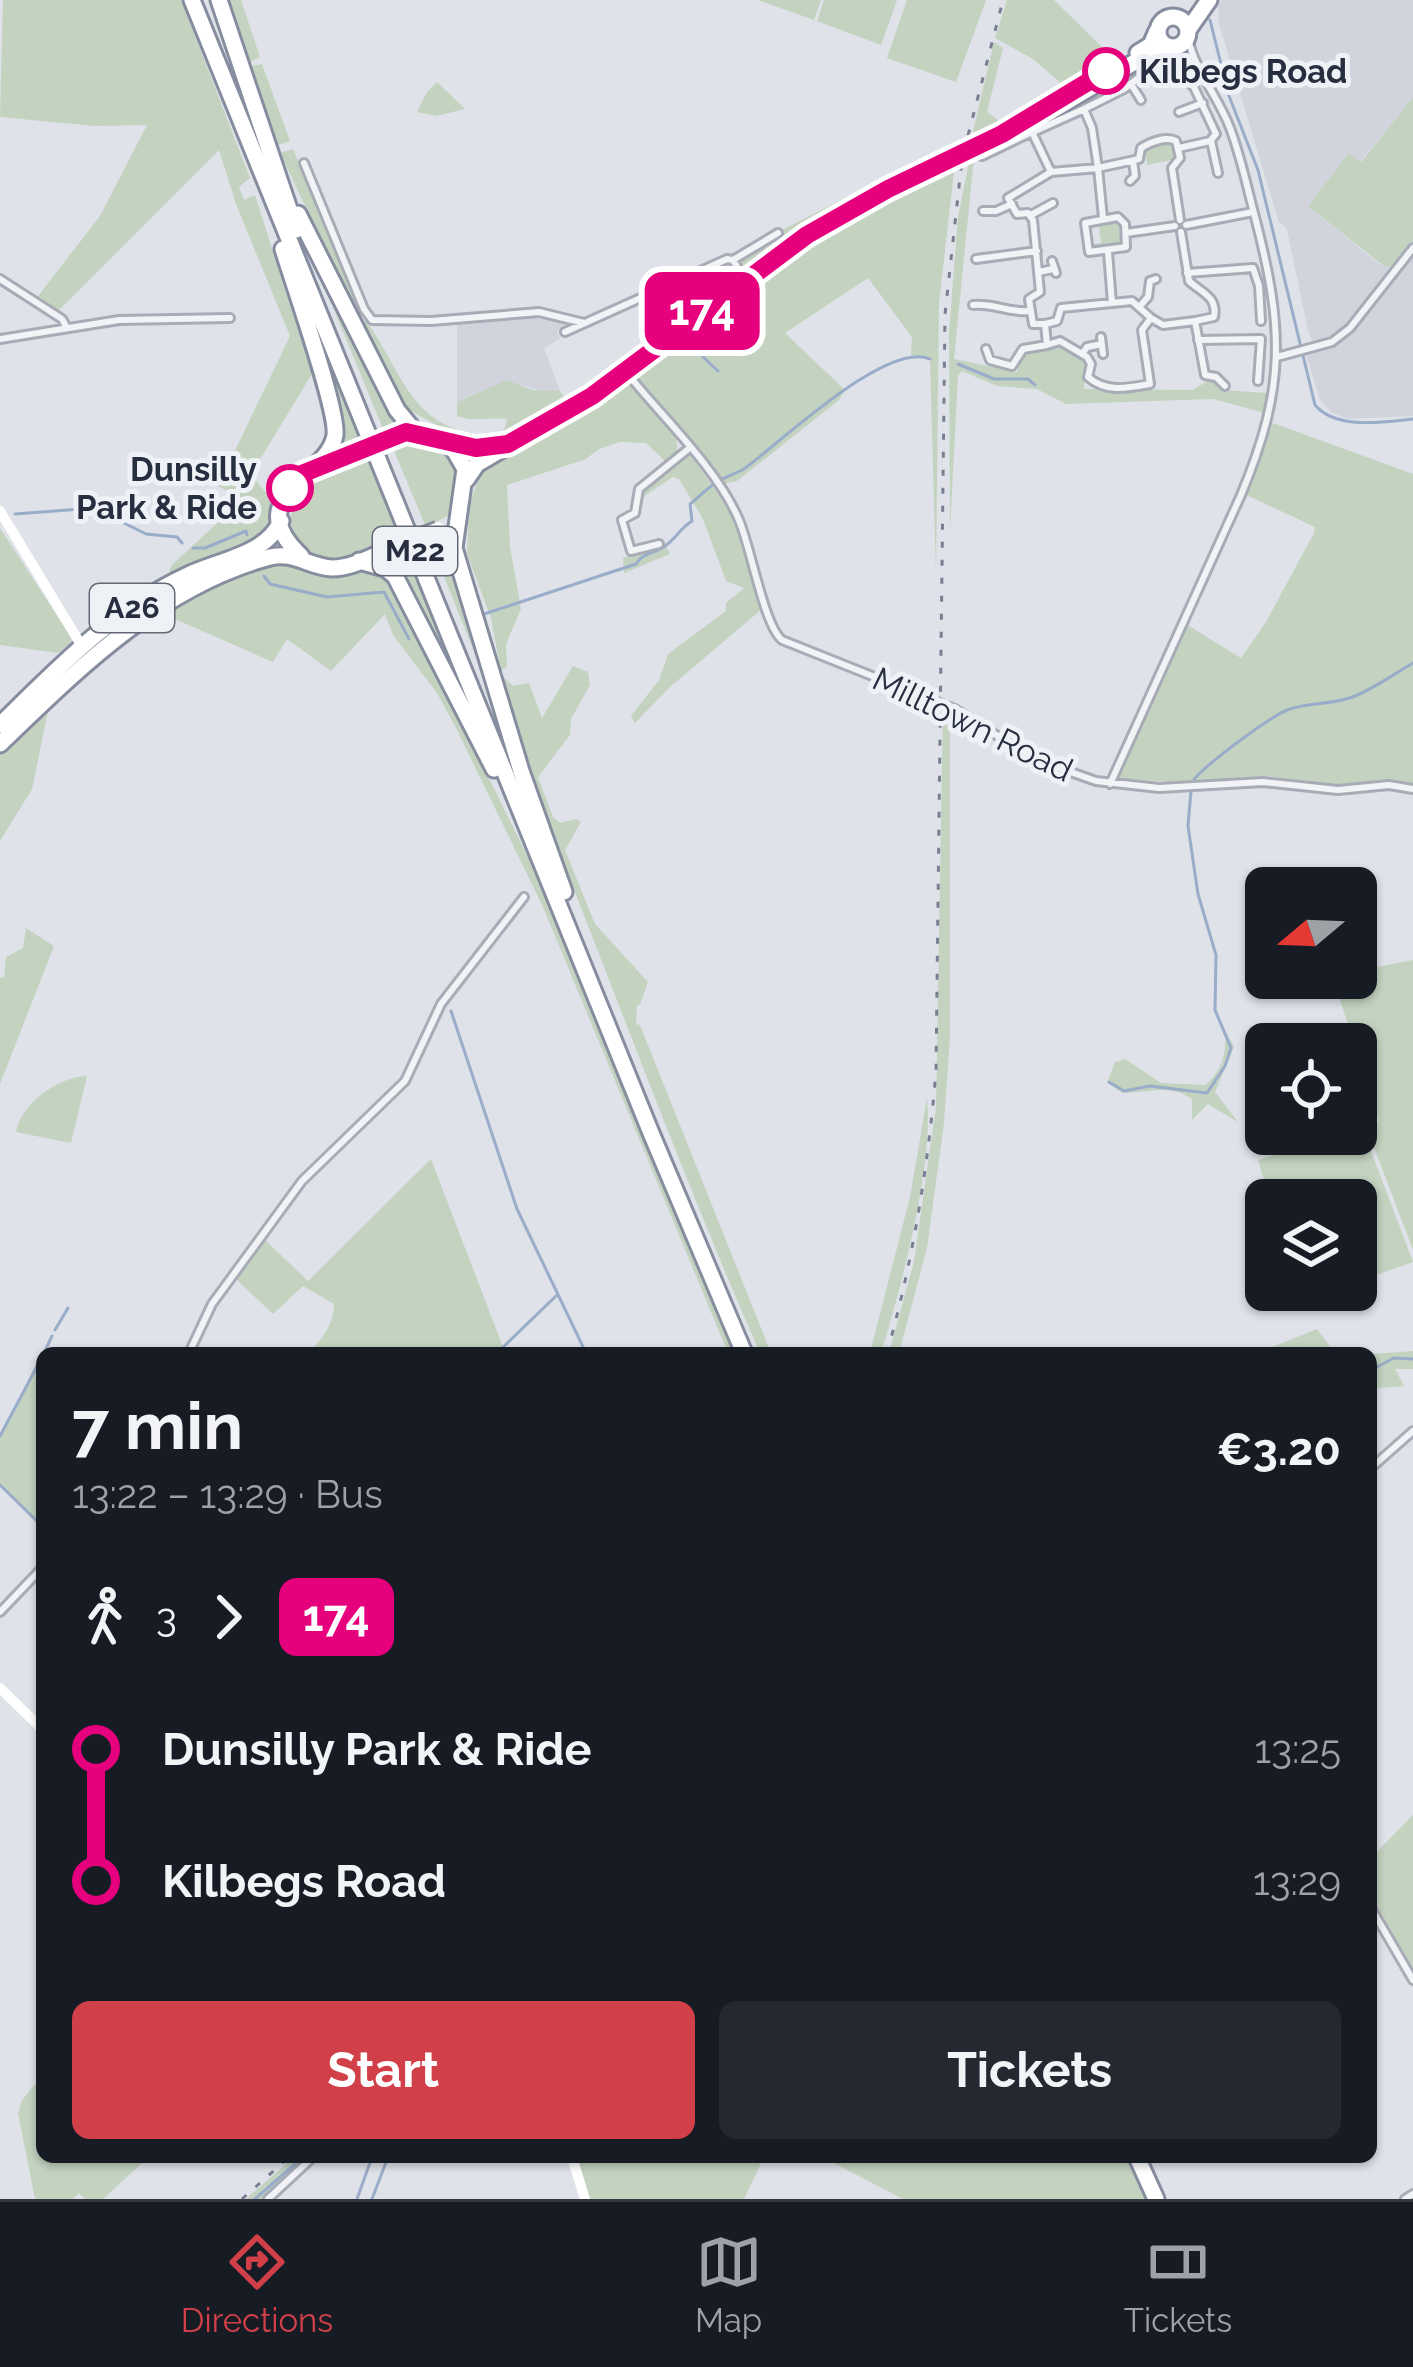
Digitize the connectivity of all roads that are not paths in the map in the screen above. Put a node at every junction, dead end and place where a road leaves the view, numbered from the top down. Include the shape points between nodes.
1 (192, 0) edge
2 (218, 0) edge
3 (1196, 0) edge
4 (1209, 0) edge
5 (1174, 16) junction
6 (1157, 31) junction
7 (1181, 40) junction
8 (1195, 64) junction
9 (1131, 84) junction
10 (1141, 100) dead end
11 (1203, 103) junction
12 (1084, 109) junction
13 (1179, 112) dead end
14 (1032, 133) junction
15 (1002, 134) junction
16 (1210, 141) junction
17 (1180, 148) junction
18 (262, 156) junction
19 (988, 156) dead end
20 (1133, 161) junction
21 (304, 163) dead end
22 (1098, 168) junction
23 (1051, 172) junction
24 (1218, 173) dead end
25 (1135, 179) dead end
26 (1053, 203) dead end
27 (1012, 205) junction
28 (988, 208) dead end
29 (1253, 212) junction
30 (1031, 215) junction
31 (1103, 218) junction
32 (1180, 226) junction
33 (778, 233) dead end
34 (1126, 233) junction
35 (984, 248) dead end
36 (1413, 248) edge
37 (1036, 251) junction
38 (1108, 252) junction
39 (981, 258) junction
40 (733, 260) junction
41 (983, 268) dead end
42 (1054, 268) dead end
43 (1039, 272) junction
44 (1187, 273) junction
45 (1150, 278) dead end
46 (744, 279) junction
47 (0, 280) edge
48 (978, 301) dead end
49 (1112, 302) junction
50 (1139, 307) junction
51 (1030, 311) junction
52 (230, 318) dead end
53 (1151, 318) junction
54 (1196, 321) junction
55 (1262, 322) dead end
56 (584, 323) junction
57 (1045, 323) junction
58 (67, 328) junction
59 (565, 332) dead end
60 (0, 339) edge
61 (1198, 340) junction
62 (1278, 342) junction
63 (1048, 345) junction
64 (1102, 345) dead end
65 (986, 349) dead end
66 (1082, 354) junction
67 (1291, 354) junction
68 (1277, 357) junction
69 (625, 370) junction
70 (1258, 381) dead end
71 (1225, 386) dead end
72 (407, 433) junction
73 (440, 438) junction
74 (508, 444) junction
75 (689, 449) junction
76 (311, 470) junction
77 (466, 480) junction
78 (0, 511) edge
79 (460, 512) junction
80 (281, 521) junction
81 (659, 544) dead end
82 (359, 561) junction
83 (308, 562) junction
84 (84, 653) junction
85 (0, 725) edge
86 (0, 744) edge
87 (1110, 784) junction
88 (1413, 789) edge
89 (564, 892) junction
90 (524, 897) dead end
91 (575, 946) junction
92 (192, 1347) edge
93 (742, 1347) edge
94 (752, 1347) edge
95 (1413, 1431) edge
96 (1377, 1463) edge
97 (36, 1574) edge
98 (0, 1612) edge
99 (0, 1688) edge
100 (36, 1723) edge
101 (1377, 1917) edge
102 (1413, 1980) edge
103 (307, 2163) edge
104 (574, 2163) edge
105 (1140, 2163) edge
106 (1151, 2163) edge
107 (1413, 2194) edge
108 (268, 2199) edge
109 (585, 2199) edge
110 (1156, 2199) edge
111 (1166, 2199) edge
112 (1405, 2199) edge

1 - 18 highway
2 - 18 highway
3 - 5 highway
4 - 7 highway
5 - 6 highway
5 - 7 highway via 1184,21
6 - 7 highway via 1163,44
6 - 15 highway via 1144,50
7 - 8 street
7 - 8 street
7 - 15 highway
8 - 29 street via 1229,126
9 - 10 street
9 - 11 street via 1149,70 1171,68
9 - 12 street
11 - 13 street
11 - 16 street via 1216,132
12 - 14 street
12 - 22 street
14 - 19 street
14 - 23 street
15 - 46 highway via 850,210
16 - 17 street
16 - 24 street
17 - 20 street via 1171,139 1147,144
17 - 32 street via 1172,168
18 - 72 highway
18 - 76 highway via 334,421 332,446
18 - 89 highway, M22
18 - 91 highway, M22
20 - 22 street
20 - 25 street
21 - 56 street via 372,320 539,312
22 - 23 street
22 - 31 street
23 - 27 street via 1010,195
26 - 30 street
27 - 28 street
27 - 30 street
29 - 32 street
29 - 62 street
30 - 37 street
31 - 34 street via 1121,217
31 - 38 street via 1085,223 1086,246 1091,254
32 - 34 street
32 - 44 street
33 - 40 street
34 - 38 street via 1125,248
35 - 39 street
36 - 67 street via 1350,328
37 - 39 street
37 - 43 street
38 - 49 street
39 - 41 street
40 - 46 street
40 - 56 street
42 - 43 street
43 - 51 street
44 - 54 street via 1215,307 1215,317
44 - 55 street via 1252,268
45 - 50 street
46 - 69 highway
47 - 58 street
48 - 51 street via 1007,313
49 - 50 street
49 - 57 street via 1061,308 1057,321
50 - 53 street
51 - 57 street via 1033,324
52 - 58 street
53 - 54 street via 1162,325
53 - 66 street via 1142,330 1153,386 1102,386 1090,380 1091,361
54 - 61 street
56 - 59 street
57 - 63 street
58 - 60 street
61 - 70 street via 1260,335
61 - 71 street via 1203,377
62 - 67 street
62 - 68 street
63 - 65 street via 1024,348 1012,366 990,360
63 - 66 street via 1060,341
64 - 66 street
67 - 68 street
68 - 87 street via 1260,450
69 - 74 highway
69 - 75 street, Milltown Road
72 - 73 highway
72 - 76 highway, bridge
73 - 74 highway via 476,448
73 - 77 highway via 461,459
74 - 77 highway
75 - 81 street via 639,489 635,513 622,520 631,551
75 - 87 street, Milltown Road via 746,535 779,638 955,709 1034,760
76 - 80 highway, A26 via 290,488
77 - 79 highway
78 - 84 street
79 - 82 highway, A26, bridge via 438,530
79 - 89 highway via 454,548
80 - 83 highway
80 - 84 highway, A26 via 268,542 145,598
82 - 83 highway, A26 via 337,568
82 - 91 highway via 385,568 401,588
83 - 84 highway, A26 via 268,557
84 - 85 highway, A26
84 - 86 highway, A26
87 - 88 street, Milltown Road
89 - 94 highway, M22
90 - 92 street via 442,1004 405,1081 302,1181 212,1304
91 - 93 highway, M22
95 - 96 street
97 - 98 street
99 - 100 street
101 - 102 street
103 - 108 street
104 - 109 street
105 - 110 highway
106 - 111 highway
107 - 112 street

